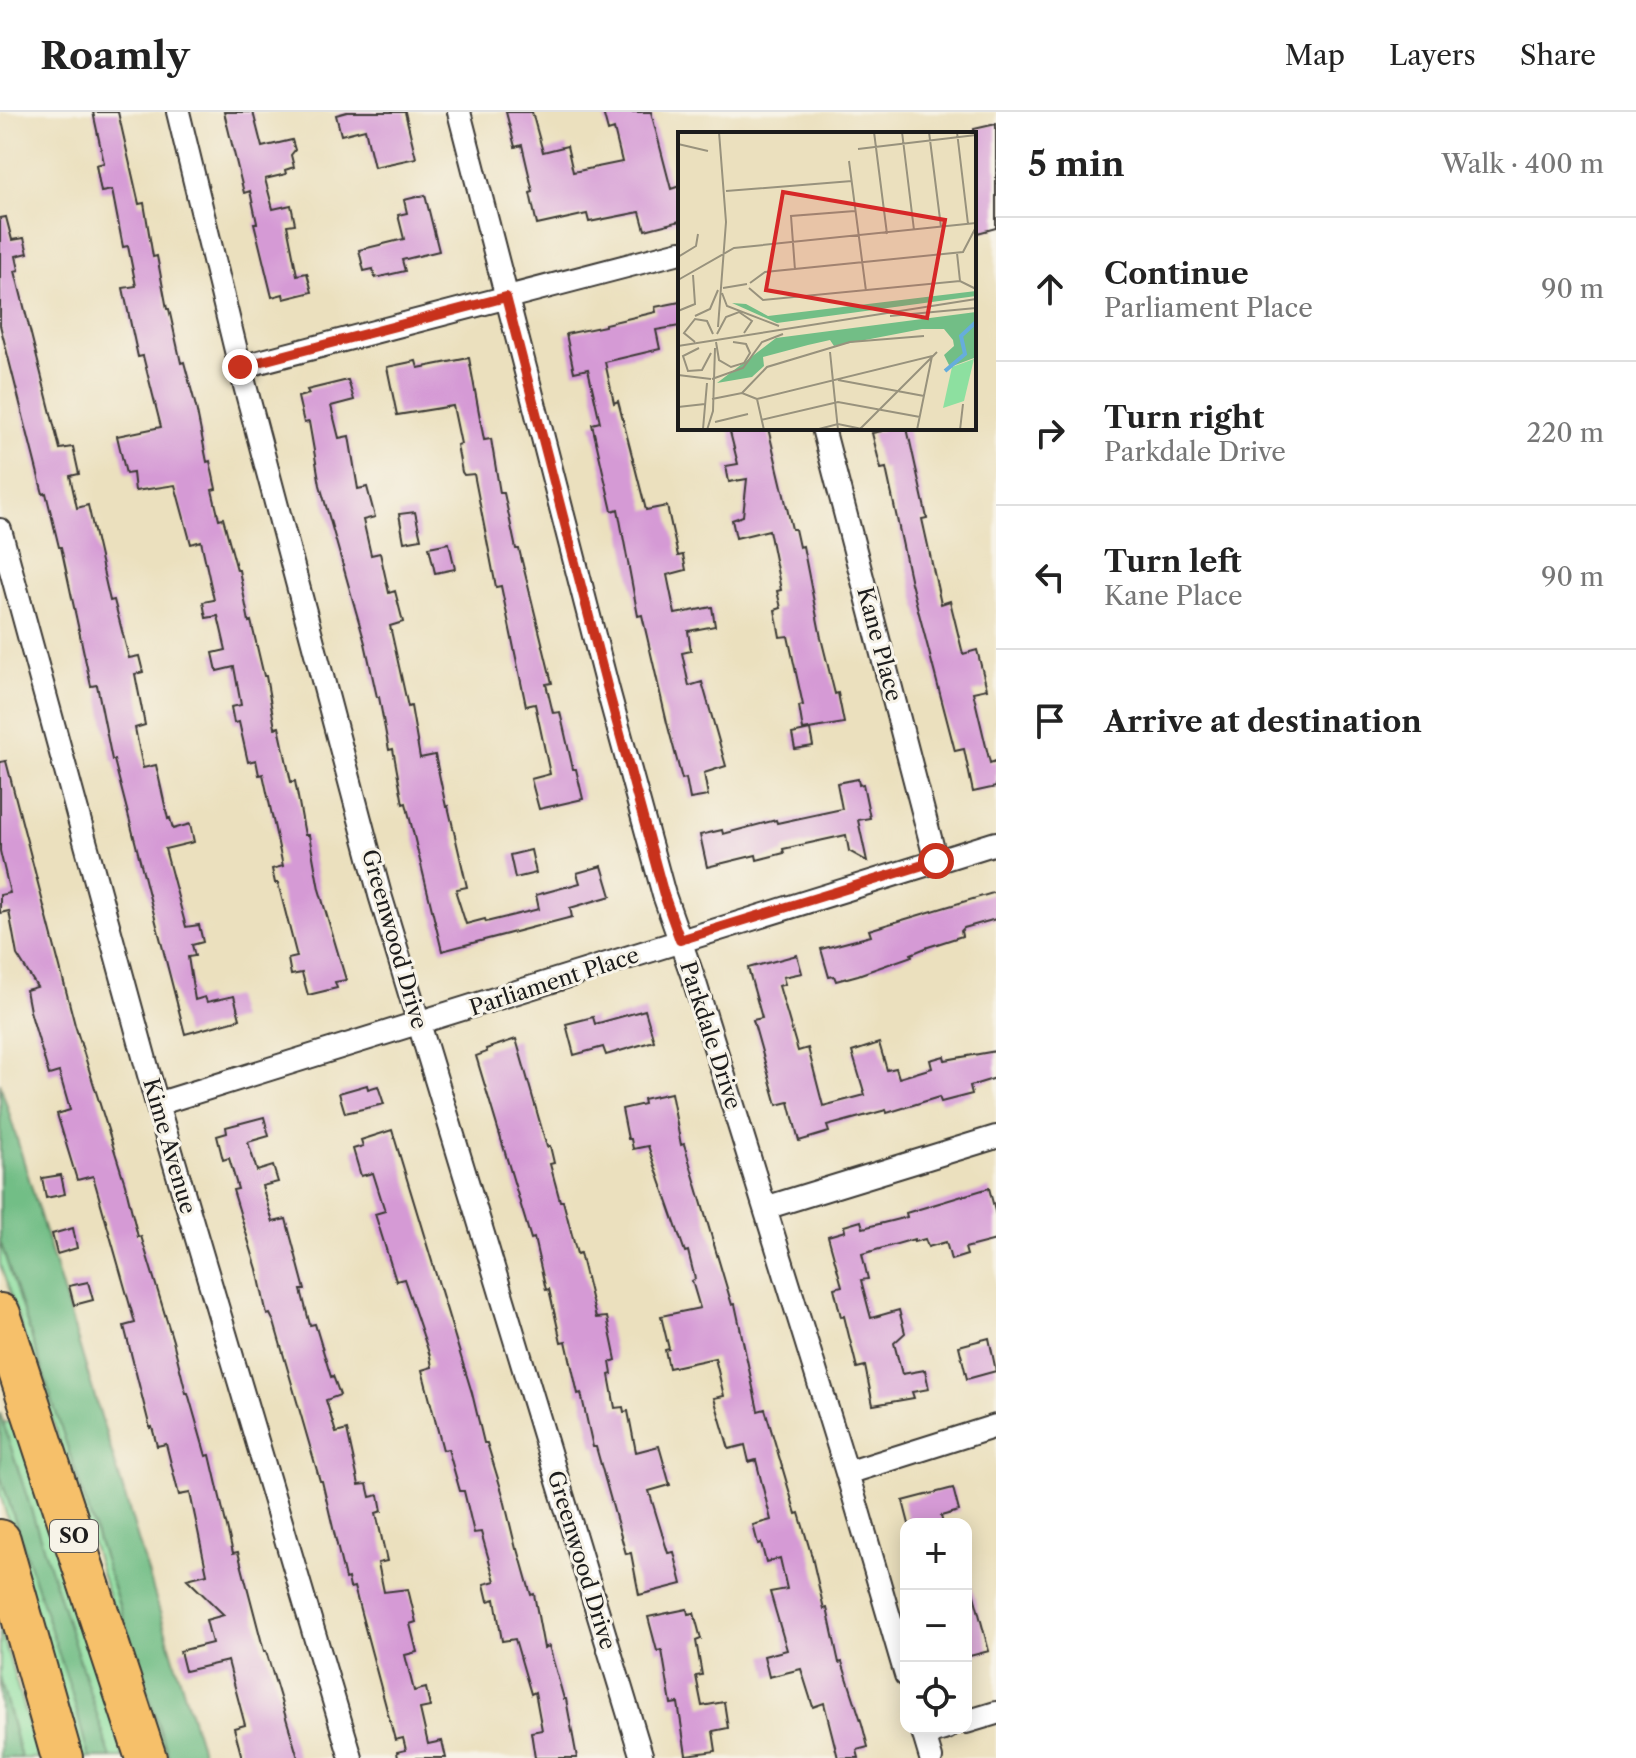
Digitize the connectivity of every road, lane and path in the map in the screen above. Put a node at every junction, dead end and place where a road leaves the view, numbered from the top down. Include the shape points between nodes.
1 (178, 112) edge
2 (459, 112) edge
3 (678, 253) edge
4 (506, 297) junction
5 (240, 367) junction
6 (824, 430) edge
7 (0, 530) edge
8 (996, 843) edge
9 (936, 861) junction
10 (680, 940) junction
11 (419, 1024) junction
12 (157, 1104) junction
13 (996, 1137) edge
14 (765, 1208) junction
15 (0, 1314) edge
16 (996, 1426) edge
17 (847, 1473) junction
18 (0, 1540) edge
19 (902, 1662) edge
20 (996, 1713) edge
21 (972, 1720) edge
22 (924, 1734) edge
23 (62, 1758) edge
24 (146, 1758) edge
25 (351, 1758) edge
26 (642, 1758) edge
27 (931, 1758) edge

1 - 5 street, Greenwood Drive
2 - 4 street, Parkdale Drive
3 - 4 street
4 - 5 street
4 - 10 street, Parkdale Drive via 608,690
5 - 11 street, Greenwood Drive
6 - 9 street, Kane Place
7 - 12 street, Kime Avenue
8 - 9 street, Parliament Place
9 - 10 street, Parliament Place
10 - 11 street, Parliament Place
10 - 14 street, Parkdale Drive
11 - 12 street, Parliament Place
11 - 26 street, Greenwood Drive
12 - 25 street, Kime Avenue
13 - 14 street
14 - 17 street, Parkdale Drive
15 - 24 highway, SO
16 - 17 street
17 - 19 street, Parkdale Drive
18 - 23 highway
20 - 21 street
22 - 27 street

